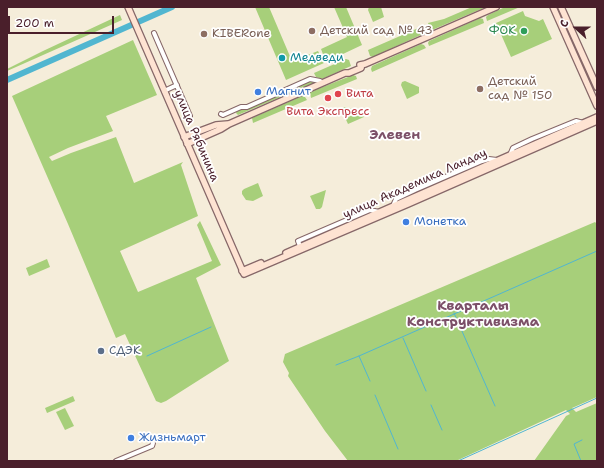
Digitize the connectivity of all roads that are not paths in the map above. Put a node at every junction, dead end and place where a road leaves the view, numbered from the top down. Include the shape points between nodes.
1 (128, 7) edge
2 (496, 7) edge
3 (553, 7) edge
4 (561, 7) edge
5 (154, 33) dead end
6 (322, 83) junction
7 (177, 85) junction
8 (597, 87) edge
9 (164, 91) junction
10 (597, 106) edge
11 (232, 111) junction
12 (221, 114) dead end
13 (190, 116) dead end
14 (597, 116) edge
15 (236, 120) junction
16 (597, 121) edge
17 (228, 124) junction
18 (184, 137) junction
19 (187, 144) junction
20 (243, 273) junction
21 (153, 443) dead end
22 (116, 461) edge

1 - 9 street, улица Рябинина
2 - 6 street
3 - 10 street
4 - 8 street
5 - 7 street
6 - 11 street via 310,79
6 - 15 street
7 - 9 street
7 - 13 street
9 - 18 street, улица Рябинина
11 - 12 street
11 - 15 street
14 - 20 street, улица Академика Ландау
15 - 17 street
16 - 20 street, улица Академика Ландау
17 - 18 street via 216,125
17 - 19 street
18 - 19 street, улица Рябинина
19 - 20 street, улица Рябинина
21 - 22 street via 152,446

